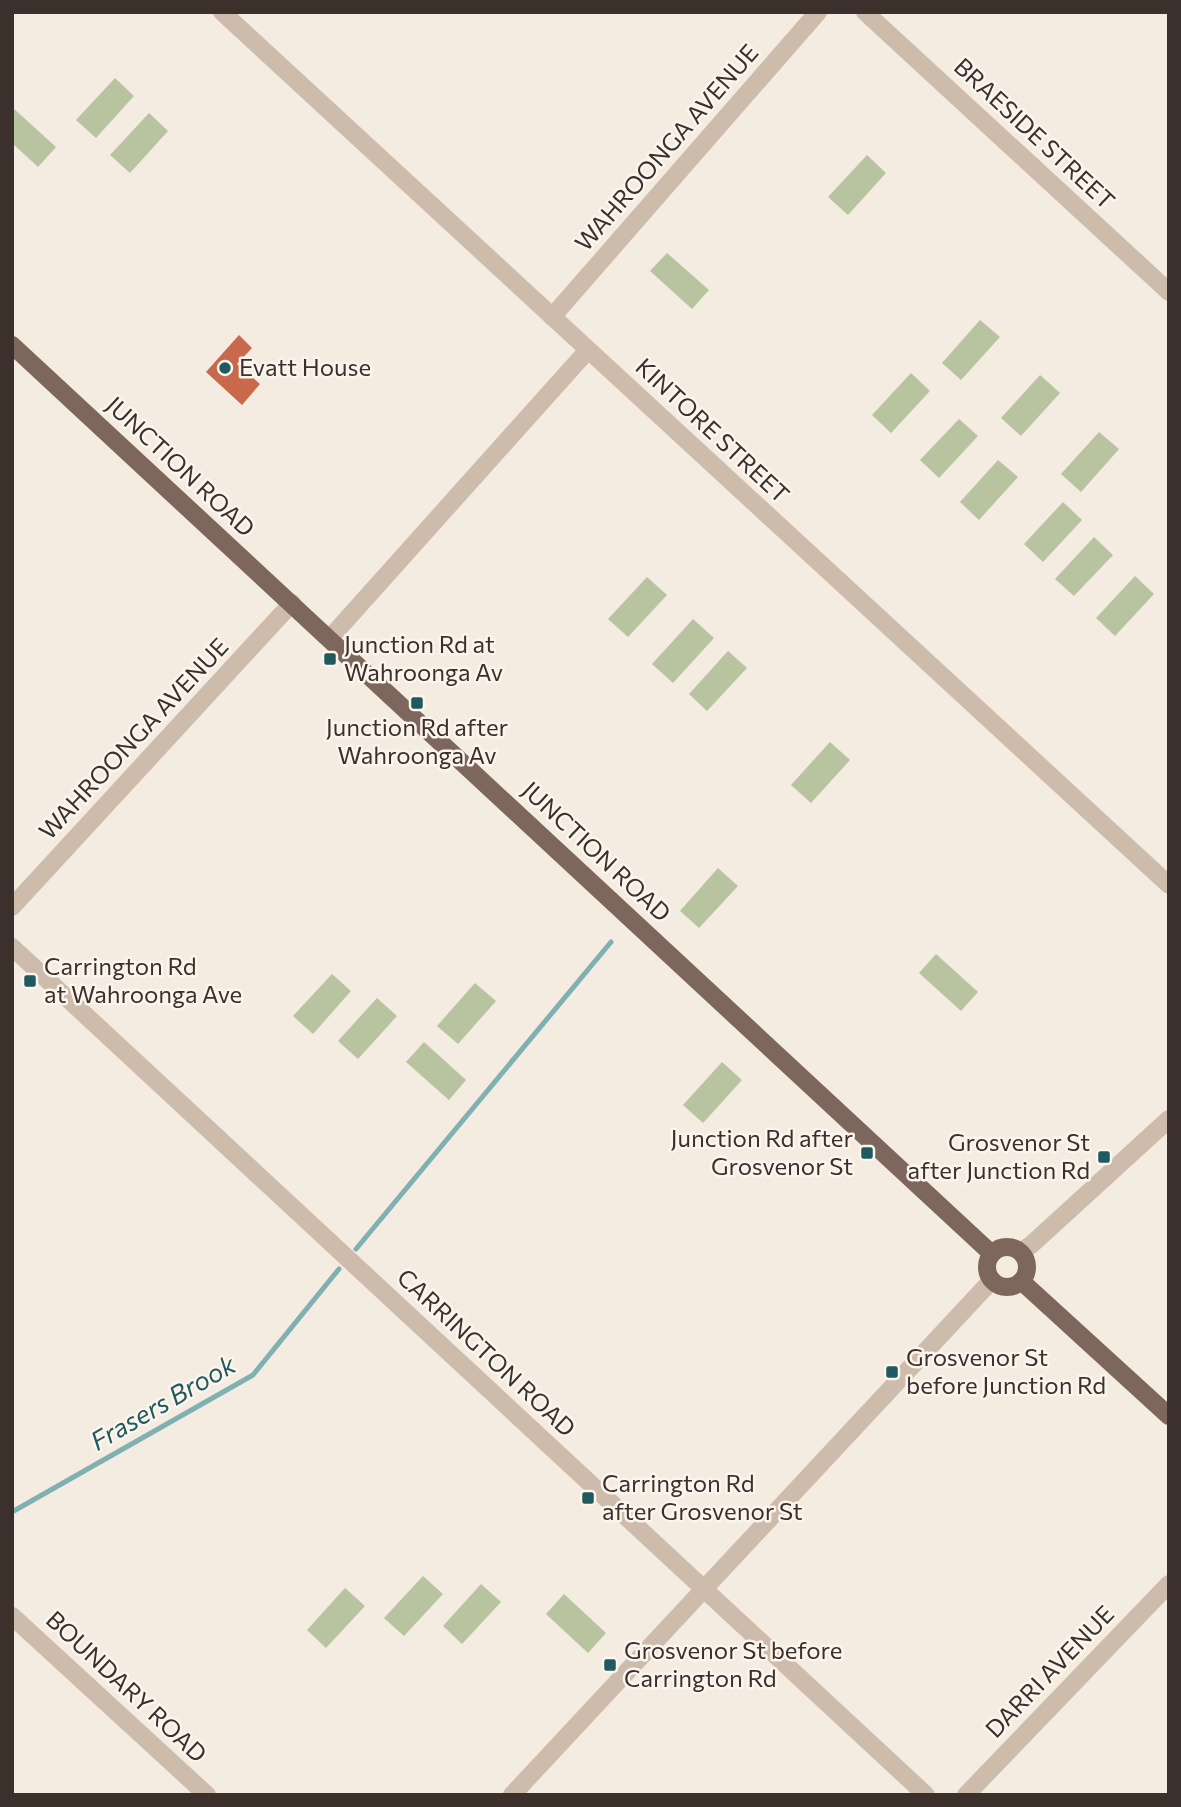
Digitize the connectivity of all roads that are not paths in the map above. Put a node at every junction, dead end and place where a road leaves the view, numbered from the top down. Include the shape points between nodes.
1 (222, 12) edge
2 (818, 12) edge
3 (865, 12) edge
4 (1169, 292) edge
5 (552, 317) junction
6 (12, 345) edge
7 (588, 350) junction
8 (292, 603) junction
9 (330, 638) junction
10 (1169, 886) edge
11 (12, 907) edge
12 (12, 947) edge
13 (1169, 1119) edge
14 (1021, 1251) junction
15 (992, 1254) junction
16 (992, 1280) junction
17 (1021, 1281) junction
18 (1169, 1416) edge
19 (1169, 1584) edge
20 (705, 1590) junction
21 (12, 1616) edge
22 (207, 1795) edge
23 (512, 1795) edge
24 (926, 1795) edge
25 (966, 1795) edge

1 - 5 street, KINTORE STREET
2 - 5 street, WAHROONGA AVENUE
3 - 4 street, BRAESIDE STREET
5 - 7 street, KINTORE STREET
6 - 8 main road, JUNCTION ROAD
7 - 9 street
7 - 10 street, KINTORE STREET
8 - 9 main road, JUNCTION ROAD
8 - 11 street, WAHROONGA AVENUE
9 - 15 main road, JUNCTION ROAD
12 - 20 street, CARRINGTON ROAD
13 - 14 street
14 - 15 main road via 1006,1247
14 - 17 main road via 1028,1266
15 - 16 main road via 987,1264
16 - 17 main road via 1007,1287
16 - 20 street
17 - 18 main road
19 - 25 street, DARRI AVENUE
20 - 23 street
20 - 24 street, CARRINGTON ROAD
21 - 22 street, BOUNDARY ROAD

